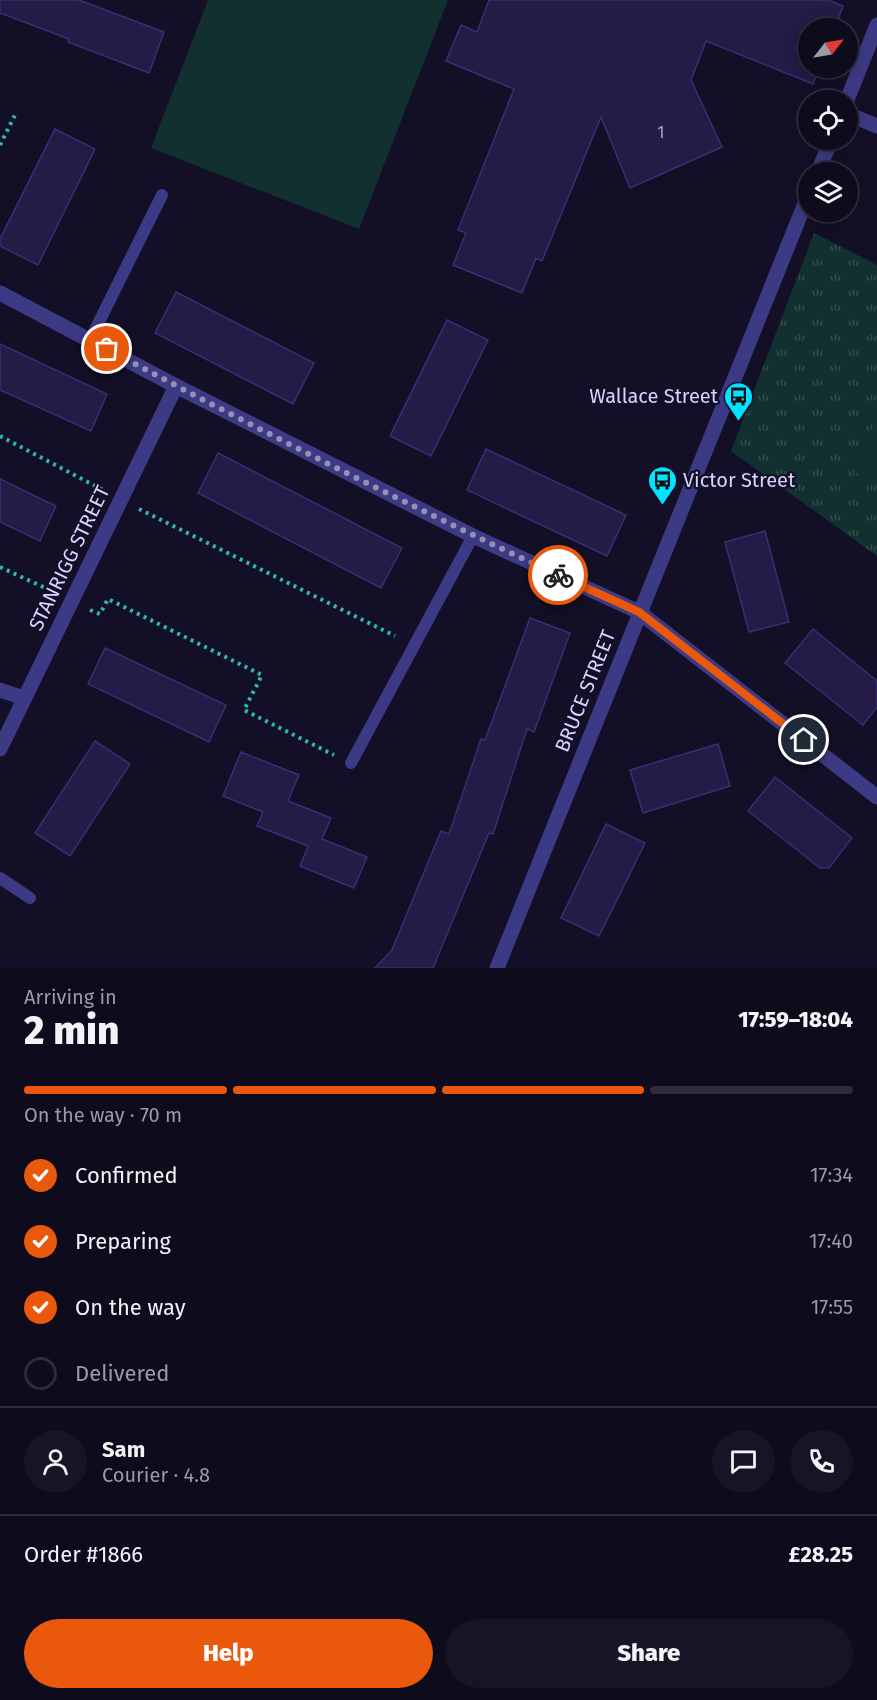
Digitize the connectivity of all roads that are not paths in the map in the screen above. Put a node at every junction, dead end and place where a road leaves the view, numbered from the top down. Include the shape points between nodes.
1 (877, 25) edge
2 (851, 90) edge
3 (858, 118) edge
4 (877, 126) edge
5 (162, 195) dead end
6 (798, 221) edge
7 (0, 293) edge
8 (90, 340) junction
9 (176, 386) junction
10 (473, 536) junction
11 (639, 612) junction
12 (0, 690) edge
13 (24, 698) junction
14 (0, 749) edge
15 (351, 763) road end
16 (877, 797) edge
17 (0, 878) edge
18 (30, 898) dead end
19 (497, 968) edge

1 - 2 street
3 - 4 street
5 - 8 lane
6 - 11 street, BRUCE STREET
7 - 8 street
8 - 9 street
9 - 10 street
9 - 13 street, STANRIGG STREET
10 - 11 street
10 - 15 lane
11 - 16 street
11 - 19 street, BRUCE STREET
12 - 13 street
13 - 14 street, STANRIGG STREET
17 - 18 lane

